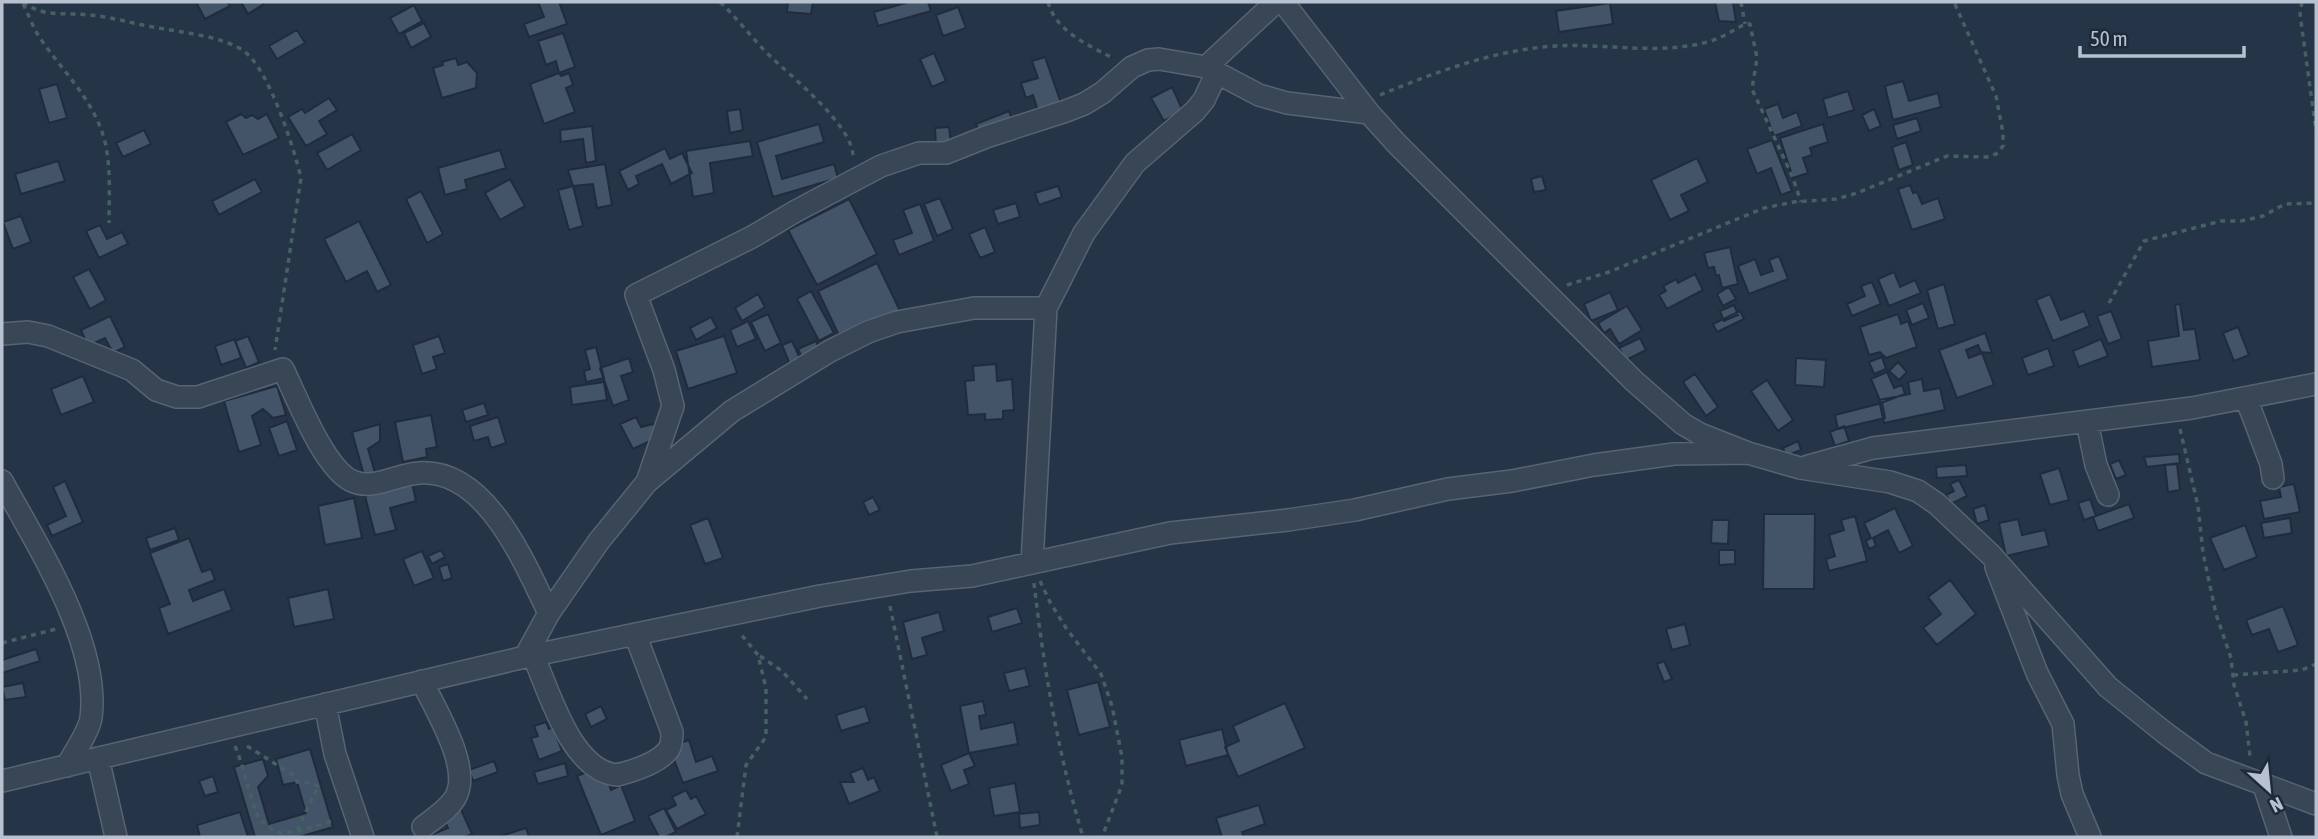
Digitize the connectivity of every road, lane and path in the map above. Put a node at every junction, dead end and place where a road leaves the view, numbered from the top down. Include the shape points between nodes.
1 (23, 2) edge
2 (720, 2) edge
3 (1048, 2) edge
4 (1276, 2) edge
5 (1283, 2) edge
6 (1741, 2) edge
7 (1954, 2) edge
8 (2301, 2) edge
9 (1745, 24) junction
10 (1132, 67) junction
11 (1212, 70) junction
12 (1365, 108) junction
13 (2316, 131) edge
14 (854, 179) junction
15 (1801, 202) junction
16 (2316, 203) edge
17 (109, 223) dead end
18 (1545, 291) junction
19 (2109, 303) dead end
20 (1046, 308) junction
21 (2, 334) edge
22 (276, 371) junction
23 (2316, 384) edge
24 (2246, 398) junction
25 (2175, 410) junction
26 (2087, 422) junction
27 (1748, 453) junction
28 (1800, 468) junction
29 (2273, 478) dead end
30 (2, 481) edge
31 (647, 482) junction
32 (2108, 495) dead end
33 (1991, 555) junction
34 (1032, 563) junction
35 (886, 586) junction
36 (549, 613) junction
37 (723, 616) junction
38 (75, 625) junction
39 (635, 634) junction
40 (2, 643) edge
41 (758, 655) junction
42 (529, 656) junction
43 (2316, 664) edge
44 (2233, 675) junction
45 (422, 681) junction
46 (807, 699) dead end
47 (326, 704) junction
48 (99, 758) junction
49 (67, 766) junction
50 (2, 781) edge
51 (318, 786) junction
52 (2264, 786) junction
53 (2316, 804) edge
54 (352, 815) junction
55 (423, 827) dead end
56 (297, 830) junction
57 (116, 837) edge
58 (363, 837) edge
59 (737, 837) edge
60 (937, 837) edge
61 (1083, 837) edge
62 (1102, 837) edge
63 (2090, 837) edge
64 (2281, 837) edge

1 - 17 path via 40,38 89,103 105,140
1 - 22 path via 36,11 120,19 229,43 246,52 263,77 295,151 301,178 274,356
2 - 14 path via 826,109 852,147
3 - 10 path via 1071,35
4 - 11 street
5 - 12 street
6 - 9 path
7 - 15 path via 1996,96 2003,133 2001,151 1987,157 1947,156 1857,193
8 - 13 path
9 - 12 path via 1715,40 1656,49 1556,46 1508,52 1445,69
9 - 15 path via 1751,26 1757,58 1752,89
10 - 11 street via 1159,59
10 - 14 street via 1084,104 946,153 919,153
11 - 12 street via 1259,95 1287,103
11 - 20 street via 1195,111 1135,163 1091,223
12 - 18 street
14 - 31 street via 636,295 673,406
15 - 18 path via 1765,208 1609,272
16 - 19 path via 2285,204 2263,216 2221,221 2144,241
18 - 27 street via 1683,424
20 - 31 street via 974,308 868,332 732,411
20 - 34 street
21 - 22 street via 28,332 48,337 132,370 156,390 177,397 198,397
22 - 36 street via 283,369 342,475 370,485 421,472 445,477 490,508 507,530
23 - 24 street
24 - 25 street
24 - 29 street
25 - 26 street
25 - 44 path via 2198,506 2216,614
26 - 28 street via 1873,448
26 - 32 street
27 - 28 street
27 - 34 street via 1674,454 1594,465 1355,510 1170,533
28 - 33 street via 1918,491
30 - 38 street
31 - 36 street
33 - 52 street via 2108,687 2206,764
33 - 63 street via 2036,673 2063,724 2072,794
34 - 35 street via 972,576
34 - 61 path via 1043,666
34 - 62 path via 1066,628 1101,674 1112,706 1122,757 1122,785
35 - 37 street
35 - 60 path
36 - 42 street
37 - 39 street
37 - 41 path
38 - 40 path
38 - 49 street via 91,678 91,720
39 - 42 street
39 - 42 street via 672,742 656,760 617,775 594,766 580,754
41 - 46 path via 782,671
41 - 59 path via 766,688 766,737 746,765
42 - 45 street
43 - 44 path via 2302,670
44 - 52 path via 2251,764
45 - 47 street
45 - 55 street via 454,751 461,782 443,812
47 - 48 street
47 - 54 street via 334,754
48 - 49 street
48 - 57 street
49 - 50 street
51 - 54 path
51 - 56 path
51 - 56 path via 297,782 293,775 232,738 260,821 284,834
52 - 53 street
52 - 64 street
54 - 56 path
54 - 58 street

